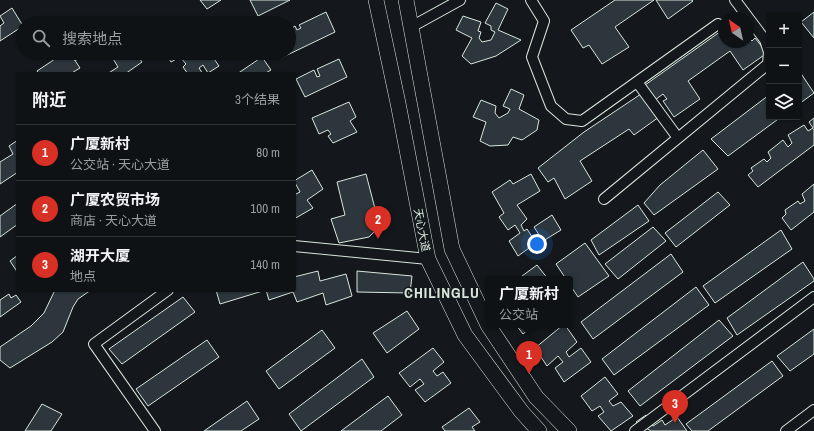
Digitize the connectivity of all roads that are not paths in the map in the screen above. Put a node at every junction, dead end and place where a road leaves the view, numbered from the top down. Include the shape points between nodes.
1 (376, 0) edge
2 (406, 0) edge
3 (460, 0) edge
4 (531, 0) edge
5 (735, 0) edge
6 (718, 24) dead end
7 (412, 27) junction
8 (637, 82) junction
9 (678, 138) junction
10 (604, 199) dead end
11 (296, 246) edge
12 (428, 259) junction
13 (165, 292) edge
14 (814, 297) edge
15 (485, 319) edge
16 (490, 328) edge
17 (814, 410) edge
18 (155, 431) edge
19 (539, 431) edge
20 (569, 431) edge
21 (635, 431) edge
22 (786, 431) edge

1 - 12 main road, 天心大道
2 - 7 main road
3 - 7 street
4 - 8 street via 544,21 532,57 551,106 566,119 582,121
5 - 9 street via 765,40 769,52 768,64
6 - 8 street
7 - 15 main road via 452,249
8 - 9 street
9 - 10 street
11 - 12 street
12 - 19 main road, 天心大道 via 465,335 521,411
13 - 18 street via 94,344
14 - 21 street
16 - 20 main road via 536,397
17 - 22 street

